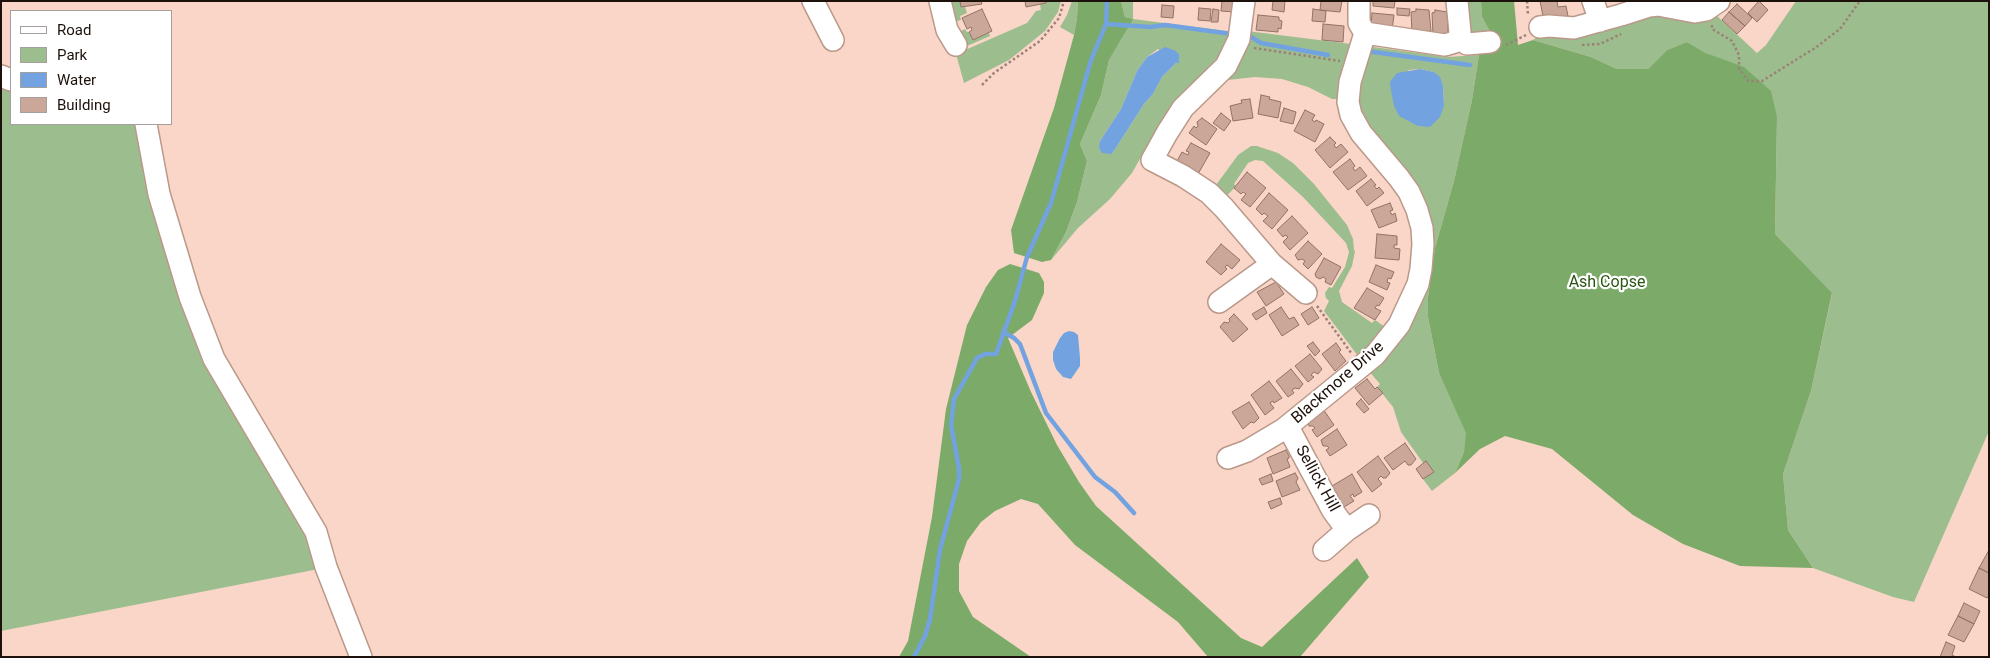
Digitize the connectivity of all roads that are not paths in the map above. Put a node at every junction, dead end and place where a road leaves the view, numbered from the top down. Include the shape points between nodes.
1 (813, 1) edge
2 (940, 1) edge
3 (1244, 1) edge
4 (1359, 1) edge
5 (1457, 1) edge
6 (1714, 5) edge
7 (1597, 11) edge
8 (1540, 28) road end
9 (1365, 33) junction
10 (1459, 37) junction
11 (832, 40) dead end
12 (1490, 42) road end
13 (956, 45) dead end
14 (146, 125) edge
15 (1272, 264) junction
16 (1306, 293) road end
17 (1219, 302) dead end
18 (1288, 426) junction
19 (1228, 458) dead end
20 (1369, 515) dead end
21 (1347, 530) junction
22 (1324, 550) dead end
23 (361, 657) edge

1 - 11 street
2 - 13 street via 947,30
3 - 15 street via 1239,38 1226,66 1176,117 1152,160 1209,194
4 - 9 street via 1359,23
5 - 10 street
6 - 7 street via 1695,12 1658,5
7 - 8 street via 1574,28
9 - 10 street via 1445,45
9 - 18 street, Blackmore Drive via 1349,92 1351,115 1409,192 1422,228 1421,269 1408,307 1388,340 1364,365
10 - 12 street via 1467,44
14 - 23 street via 159,194 190,297 214,359 316,532
15 - 16 street
15 - 17 street
18 - 19 street, Blackmore Drive via 1259,445
18 - 21 street, Sellick Hill via 1333,511
20 - 21 street, Sellick Hill
21 - 22 street, Sellick Hill

